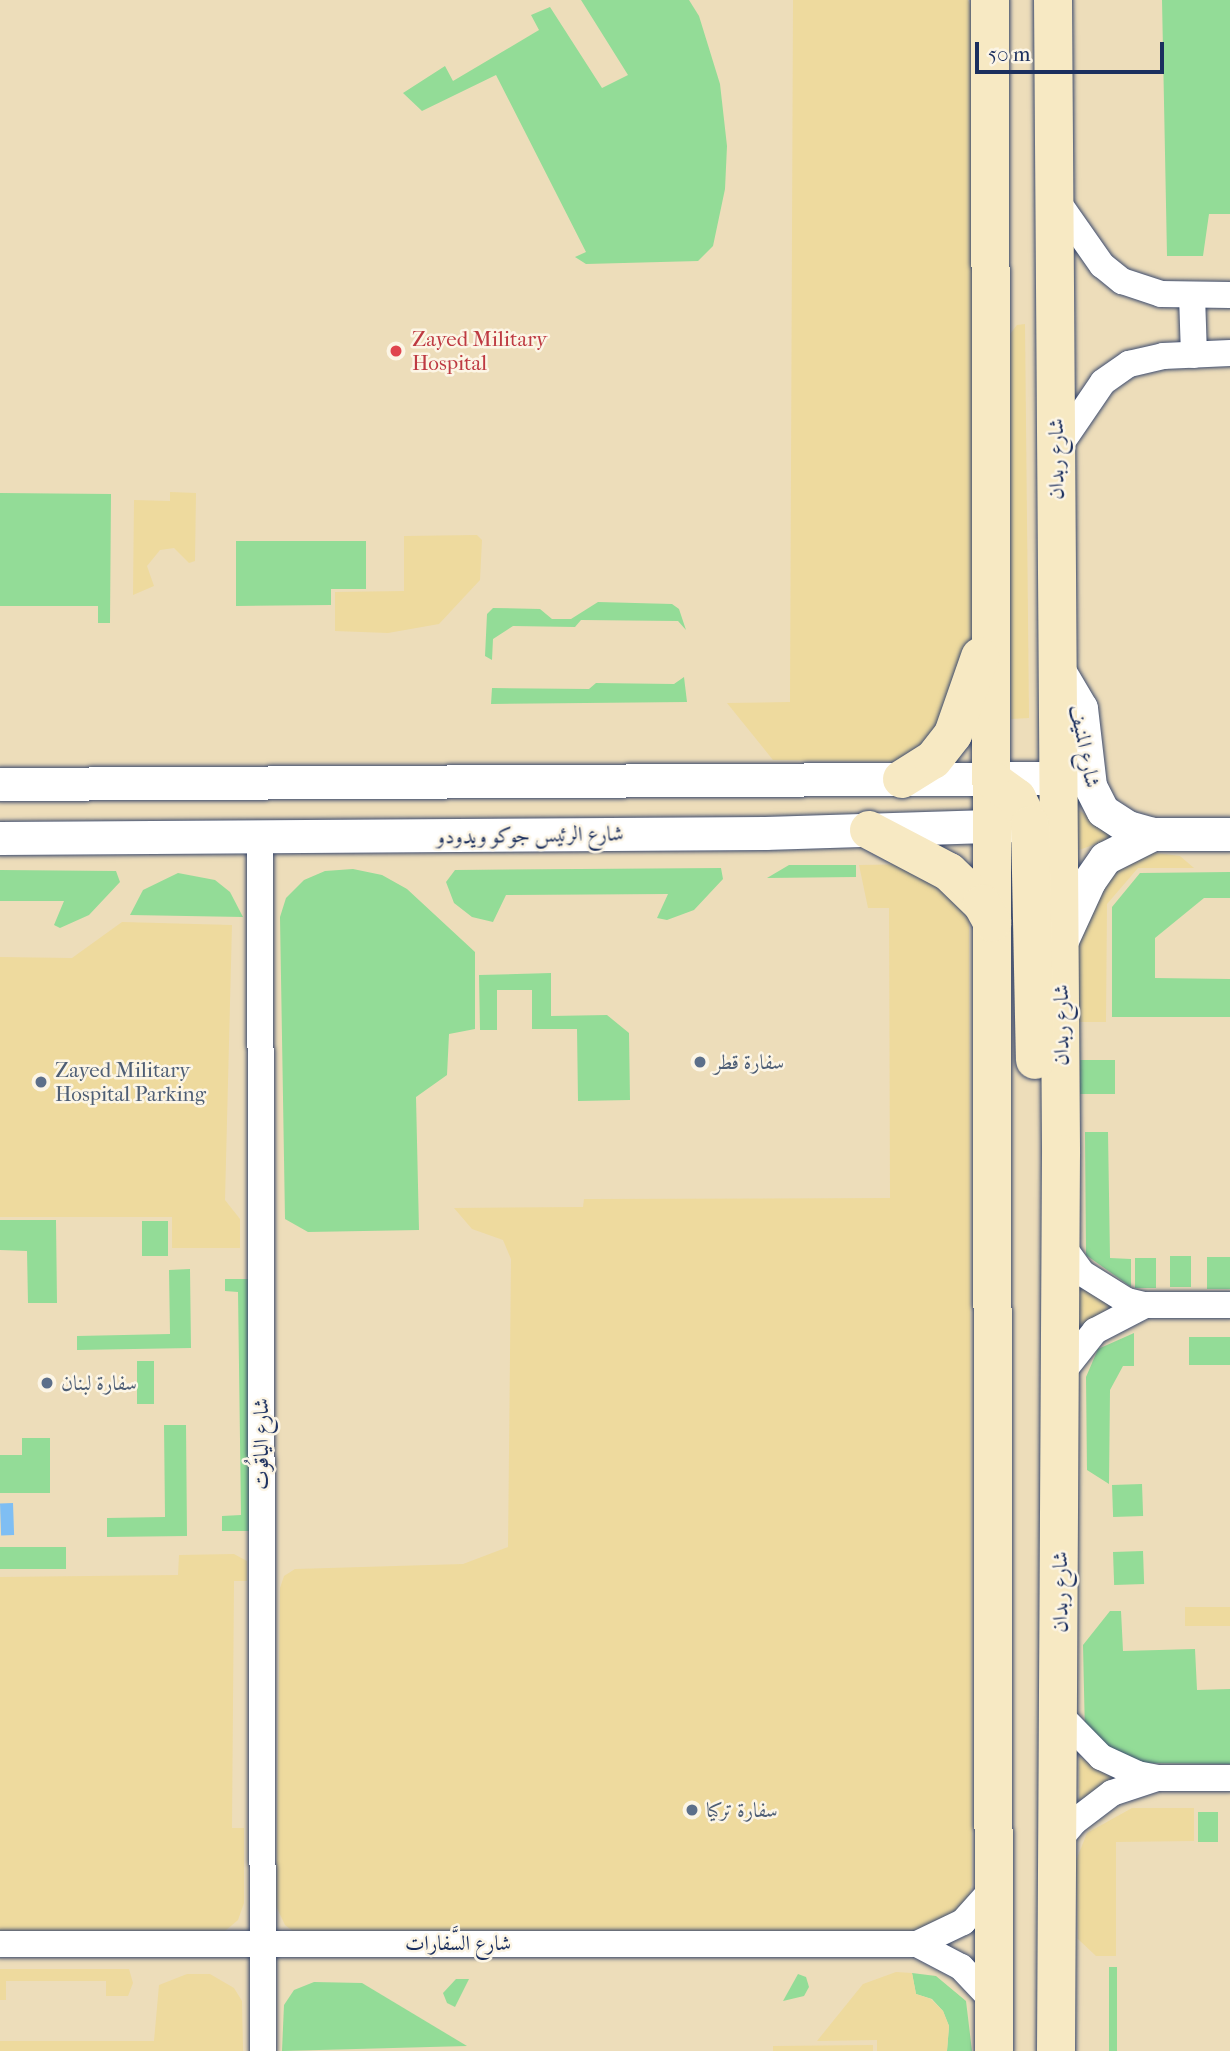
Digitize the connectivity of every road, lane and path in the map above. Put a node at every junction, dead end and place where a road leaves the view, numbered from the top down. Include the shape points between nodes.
1 (990, 0) edge
2 (1054, 0) edge
3 (1055, 198) junction
4 (1192, 295) junction
5 (1230, 295) edge
6 (1230, 353) edge
7 (1194, 355) junction
8 (1056, 451) junction
9 (991, 622) junction
10 (1058, 669) junction
11 (1059, 778) junction
12 (763, 779) junction
13 (902, 779) junction
14 (991, 779) junction
15 (0, 784) edge
16 (991, 825) junction
17 (1045, 825) junction
18 (869, 830) junction
19 (765, 833) junction
20 (1153, 834) junction
21 (1230, 834) edge
22 (260, 837) junction
23 (0, 838) edge
24 (992, 922) junction
25 (1060, 942) junction
26 (1061, 1154) junction
27 (1061, 1244) junction
28 (1145, 1305) junction
29 (1230, 1305) edge
30 (1061, 1374) junction
31 (1059, 1714) junction
32 (1230, 1778) edge
33 (1157, 1779) junction
34 (1059, 1840) junction
35 (997, 1884) junction
36 (263, 1943) junction
37 (0, 1944) edge
38 (916, 1944) junction
39 (996, 2004) junction
40 (263, 2051) edge
41 (995, 2051) edge
42 (1056, 2051) edge

1 - 9 main road
2 - 3 main road, شارع ربدان
3 - 4 street via 1102,265 1122,281 1147,292
3 - 8 main road, شارع ربدان
4 - 5 street
4 - 7 street
6 - 7 street
7 - 8 street via 1146,358 1114,372 1094,393
8 - 10 main road, شارع ربدان
9 - 13 main road via 953,734 933,760
9 - 14 main road
10 - 11 main road, شارع ربدان
10 - 20 street, شارع المنيف via 1081,708 1095,799 1114,820
11 - 14 street
11 - 17 main road, شارع ربدان
12 - 13 street
12 - 15 street
12 - 19 street via 771,806
13 - 14 street
14 - 16 main road
14 - 17 main road
16 - 17 street, شارع الرئيس جوكو ويدودو
16 - 18 street, شارع الرئيس جوكو ويدودو
16 - 24 main road
17 - 25 main road, شارع ربدان
17 - 26 main road via 1035,1088 1039,1111
18 - 19 street, شارع الرئيس جوكو ويدودو
18 - 24 main road via 949,872 982,904
19 - 22 street, شارع الرئيس جوكو ويدودو
20 - 21 street, شارع المنيف
20 - 25 street, شارع المنيف via 1105,858
22 - 23 street, شارع الرئيس جوكو ويدودو
22 - 36 street, شارع الياقُوت
24 - 35 main road
25 - 26 main road, شارع ربدان
26 - 27 main road, شارع ربدان
27 - 28 street via 1096,1285
27 - 30 main road, شارع ربدان
28 - 29 street
28 - 30 street via 1095,1331
30 - 31 main road, شارع ربدان
31 - 33 street via 1101,1757
31 - 34 main road, شارع ربدان
32 - 33 street
33 - 34 street via 1112,1793 1074,1822
34 - 42 main road, شارع ربدان
35 - 38 street, شارع السَّفارات via 962,1922
35 - 39 main road
36 - 37 street, شارع السَّفارات
36 - 38 street, شارع السَّفارات
36 - 40 street, شارع الياقُوت
38 - 39 street, شارع السَّفارات via 961,1967
39 - 41 main road

